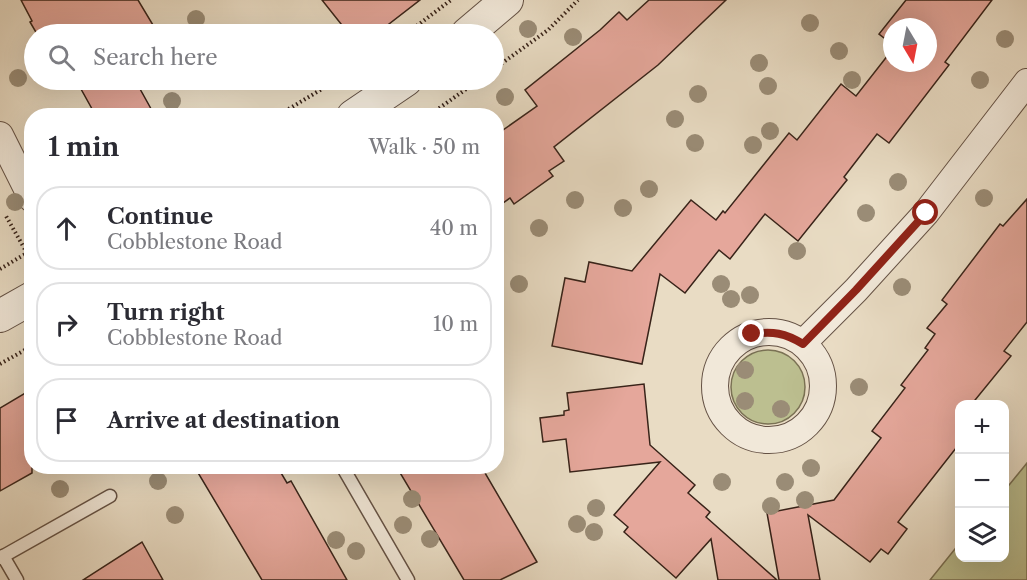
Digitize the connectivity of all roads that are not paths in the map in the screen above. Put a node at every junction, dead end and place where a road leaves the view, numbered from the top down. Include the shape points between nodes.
1 (507, 0) edge
2 (479, 24) edge
3 (1027, 82) edge
4 (391, 90) edge
5 (365, 108) edge
6 (0, 135) edge
7 (24, 183) edge
8 (24, 302) edge
9 (0, 316) edge
10 (803, 344) junction
11 (347, 474) edge
12 (110, 496) dead end
13 (2, 557) edge
14 (17, 580) edge
15 (408, 580) edge

1 - 2 street
3 - 10 street via 926,213
4 - 5 street
6 - 7 street
8 - 9 street
10 - 10 street via 788,334 770,331 752,334 724,355 716,370 714,388 722,413 741,433 776,440 793,435 808,424 823,392 822,374 816,357
11 - 15 lane
12 - 13 lane
13 - 14 lane

